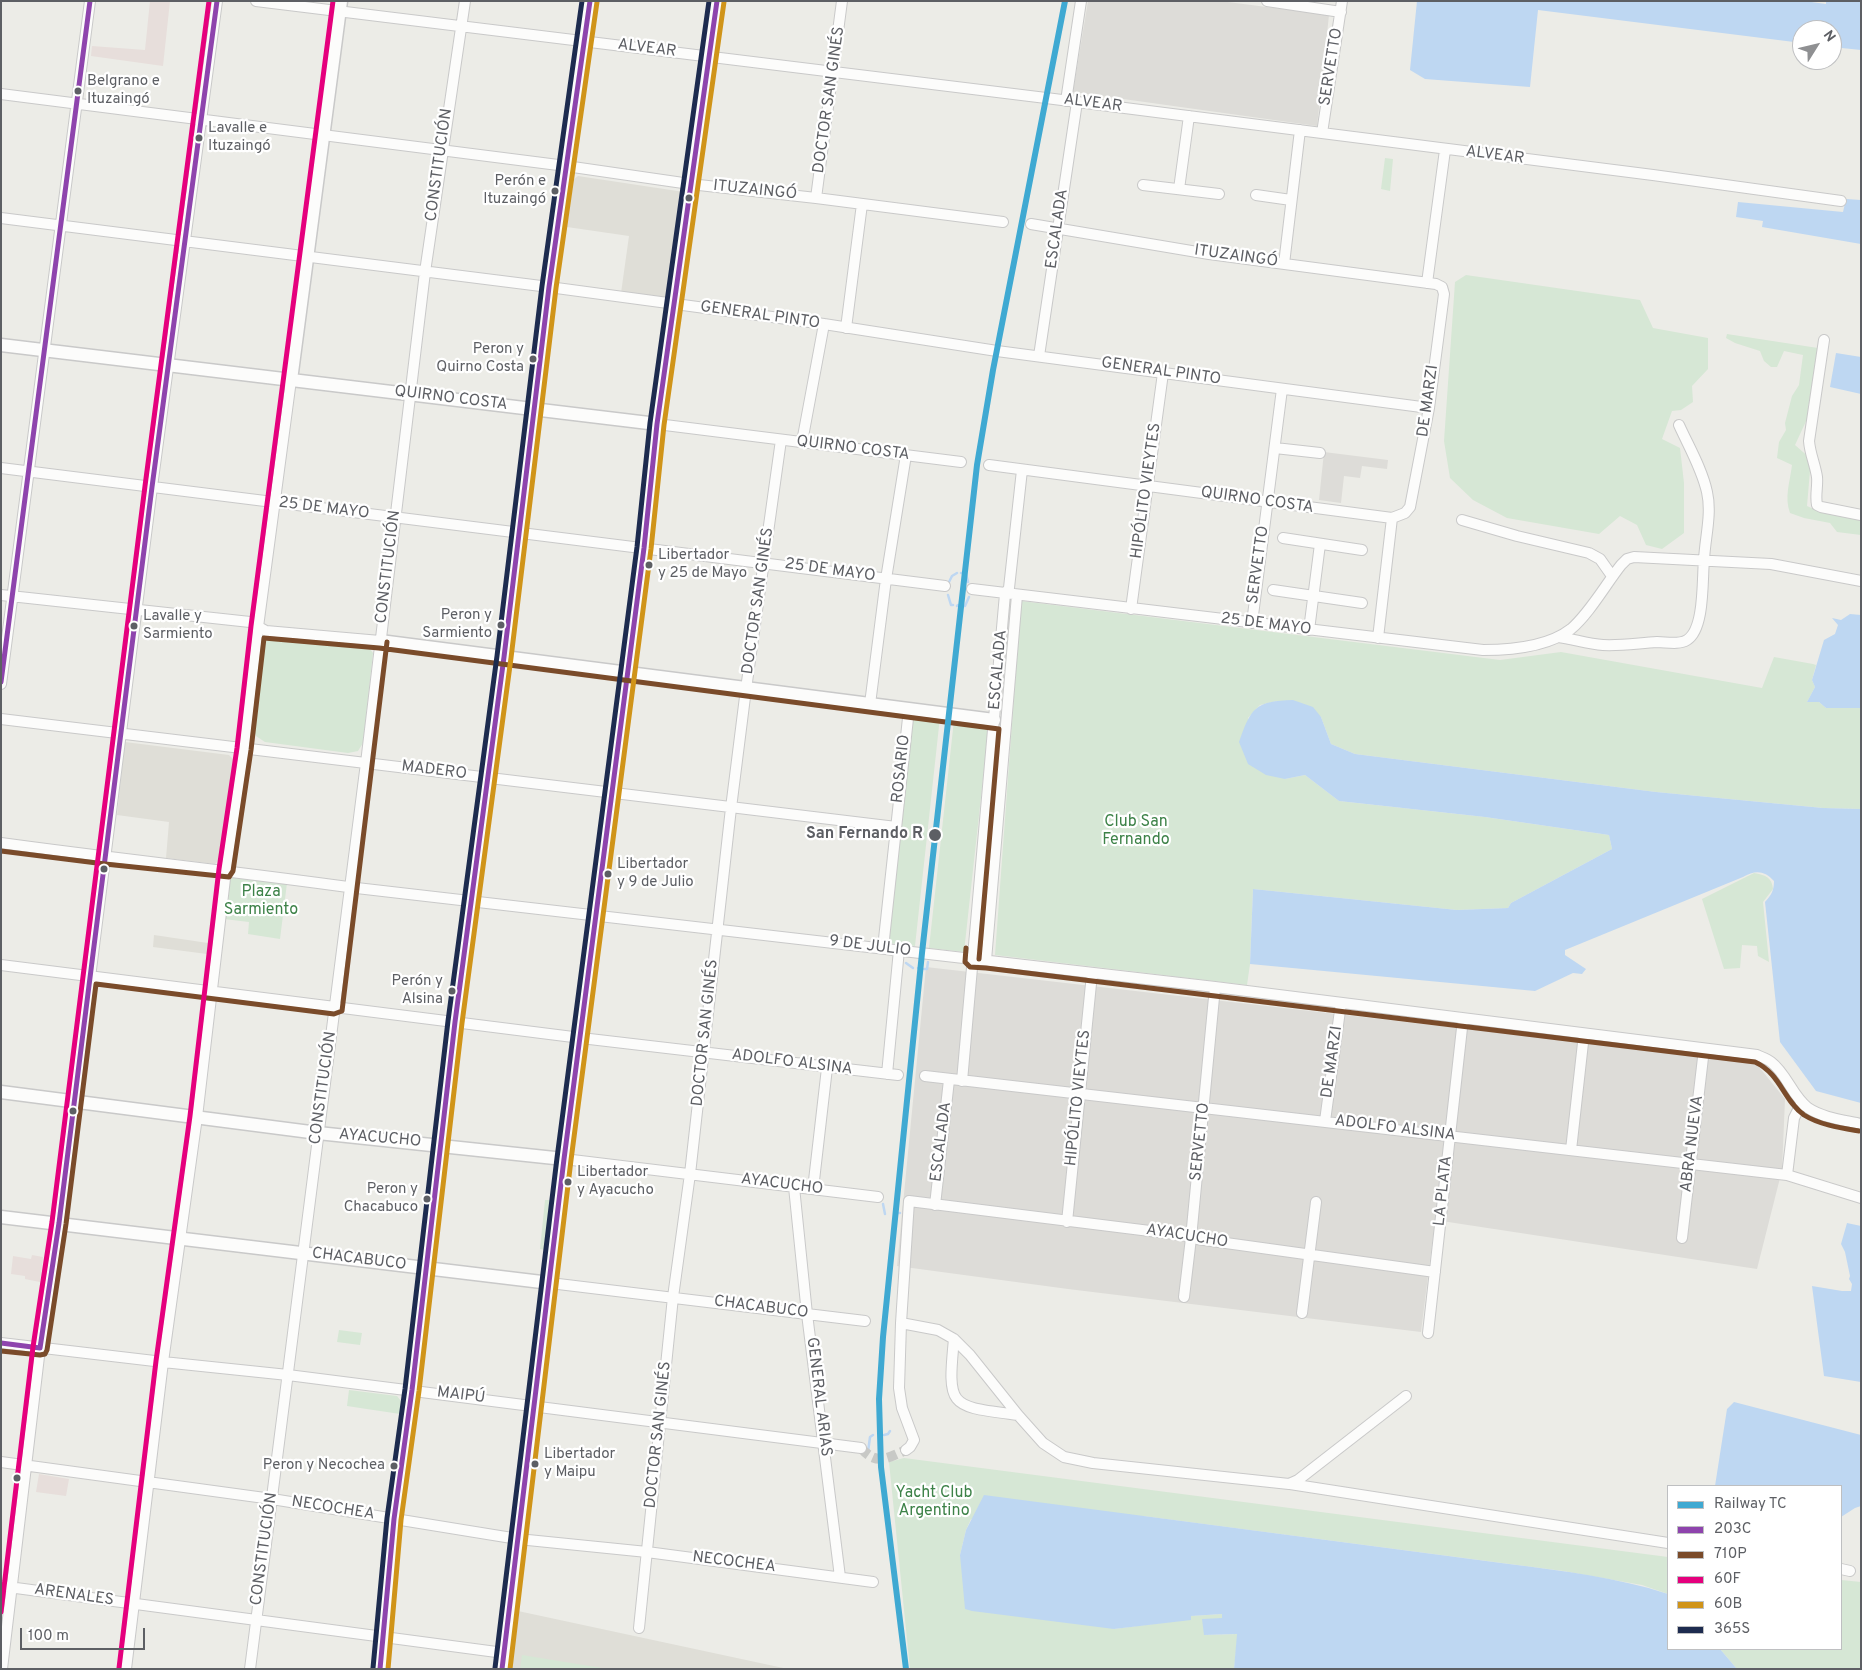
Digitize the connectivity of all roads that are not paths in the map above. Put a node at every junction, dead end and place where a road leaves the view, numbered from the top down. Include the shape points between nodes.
1 (90, 1) edge
2 (217, 1) edge
3 (256, 1) edge
4 (465, 1) edge
5 (590, 1) edge
6 (717, 1) edge
7 (842, 1) edge
8 (1081, 1) edge
9 (1267, 1) edge
10 (340, 6) edge
11 (1341, 7) edge
12 (461, 26) junction
13 (584, 41) junction
14 (709, 56) junction
15 (834, 72) junction
16 (1, 94) edge
17 (1066, 101) junction
18 (1077, 102) junction
19 (76, 104) junction
20 (1189, 116) junction
21 (201, 120) junction
22 (1300, 130) junction
23 (1322, 133) junction
24 (323, 135) junction
25 (442, 150) junction
26 (1445, 150) junction
27 (566, 166) junction
28 (690, 184) junction
29 (1143, 185) dead end
30 (1179, 189) junction
31 (1219, 194) dead end
32 (1256, 195) dead end
33 (816, 198) junction
34 (1292, 200) junction
35 (1841, 201) dead end
36 (862, 204) junction
37 (1, 218) edge
38 (1003, 222) dead end
39 (1031, 224) dead end
40 (60, 225) junction
41 (1058, 229) junction
42 (185, 241) junction
43 (307, 257) junction
44 (1284, 264) junction
45 (425, 272) junction
46 (1427, 283) junction
47 (549, 287) junction
48 (1442, 287) joint
49 (673, 304) junction
50 (824, 324) junction
51 (846, 328) junction
52 (1824, 340) dead end
53 (1, 344) edge
54 (44, 350) junction
55 (1039, 356) junction
56 (169, 365) junction
57 (1163, 372) junction
58 (291, 380) junction
59 (1282, 389) junction
60 (410, 394) junction
61 (1429, 408) junction
62 (535, 410) junction
63 (657, 424) junction
64 (1679, 425) dead end
65 (781, 440) junction
66 (802, 442) junction
67 (1275, 448) junction
68 (1320, 453) dead end
69 (906, 455) junction
70 (961, 462) dead end
71 (989, 465) dead end
72 (1, 468) edge
73 (1022, 470) junction
74 (28, 471) junction
75 (1147, 486) junction
76 (152, 487) junction
77 (274, 502) junction
78 (1268, 503) junction
79 (1406, 513) joint
80 (1861, 515) edge
81 (395, 518) junction
82 (1392, 518) junction
83 (1462, 520) dead end
84 (520, 532) junction
85 (1284, 538) dead end
86 (1320, 544) junction
87 (644, 548) junction
88 (1362, 550) dead end
89 (1704, 561) junction
90 (764, 562) junction
91 (1612, 576) junction
92 (886, 579) junction
93 (1861, 580) edge
94 (945, 586) dead end
95 (972, 589) dead end
96 (1273, 590) dead end
97 (1005, 594) junction
98 (1, 595) edge
99 (1018, 595) junction
100 (12, 596) junction
101 (1313, 596) junction
102 (1362, 603) dead end
103 (1131, 609) junction
104 (137, 610) junction
105 (1252, 623) junction
106 (258, 627) junction
107 (1309, 630) junction
108 (1558, 637) junction
109 (1378, 638) junction
110 (380, 641) junction
111 (504, 658) junction
112 (627, 673) junction
113 (1, 684) edge
114 (746, 689) junction
115 (870, 704) junction
116 (909, 709) junction
117 (1, 719) edge
118 (1005, 721) junction
119 (121, 734) junction
120 (244, 749) junction
121 (366, 763) junction
122 (488, 778) junction
123 (612, 793) junction
124 (731, 808) junction
125 (896, 827) junction
126 (1, 843) edge
127 (106, 857) junction
128 (226, 870) junction
129 (348, 887) junction
130 (471, 901) junction
131 (596, 915) junction
132 (717, 930) junction
133 (883, 948) junction
134 (898, 950) junction
135 (972, 960) junction
136 (986, 960) junction
137 (1, 965) edge
138 (1092, 974) junction
139 (90, 976) junction
140 (1215, 987) junction
141 (212, 992) junction
142 (1341, 1003) junction
143 (335, 1007) junction
144 (1463, 1019) junction
145 (455, 1022) junction
146 (1584, 1034) junction
147 (581, 1038) junction
148 (1704, 1049) junction
149 (704, 1053) junction
150 (827, 1068) junction
151 (926, 1076) dead end
152 (950, 1080) junction
153 (962, 1081) junction
154 (1, 1092) edge
155 (1079, 1094) junction
156 (73, 1100) junction
157 (1802, 1102) junction
158 (1204, 1107) junction
159 (197, 1117) junction
160 (1325, 1121) junction
161 (1861, 1124) edge
162 (318, 1133) junction
163 (1450, 1136) junction
164 (441, 1144) junction
165 (1571, 1150) junction
166 (564, 1159) junction
167 (1690, 1164) junction
168 (690, 1174) junction
169 (1787, 1175) junction
170 (794, 1187) junction
171 (813, 1189) junction
172 (878, 1197) dead end
173 (1861, 1198) edge
174 (1316, 1202) dead end
175 (935, 1205) junction
176 (1, 1217) edge
177 (1067, 1222) junction
178 (59, 1223) junction
179 (181, 1238) junction
180 (1191, 1238) junction
181 (1682, 1238) dead end
182 (303, 1253) junction
183 (1310, 1255) junction
184 (426, 1268) junction
185 (1435, 1272) junction
186 (550, 1283) junction
187 (673, 1297) junction
188 (1184, 1297) dead end
189 (807, 1314) junction
190 (1302, 1314) dead end
191 (865, 1321) dead end
192 (901, 1323) junction
193 (1428, 1333) dead end
194 (954, 1339) junction
195 (1, 1343) edge
196 (40, 1348) junction
197 (163, 1362) junction
198 (288, 1374) junction
199 (412, 1390) junction
200 (1406, 1396) dead end
201 (535, 1406) junction
202 (1018, 1415) junction
203 (661, 1422) junction
204 (824, 1443) junction
205 (861, 1448) tunnel mouth
206 (906, 1450) dead end
207 (1, 1462) edge
208 (27, 1465) junction
209 (148, 1482) junction
210 (1289, 1484) junction
211 (272, 1498) junction
212 (394, 1518) junction
213 (518, 1539) junction
214 (1667, 1543) edge
215 (647, 1552) junction
216 (840, 1577) junction
217 (873, 1582) dead end
218 (6, 1587) edge
219 (135, 1604) junction
220 (256, 1620) junction
221 (639, 1628) dead end
222 (383, 1638) junction
223 (504, 1653) junction
224 (2, 1669) edge
225 (126, 1669) edge
226 (250, 1669) edge
227 (380, 1669) edge
228 (502, 1669) edge

1 - 19 street
2 - 21 street
3 - 10 street, ALVEAR
4 - 12 street, CONSTITUCIÓN
5 - 13 main road
6 - 14 main road
7 - 15 street, DOCTOR SAN GINÉS
8 - 17 street
9 - 11 street
10 - 12 street, ALVEAR
10 - 24 street
11 - 23 street, SERVETTO
12 - 13 street, ALVEAR
12 - 25 street, CONSTITUCIÓN
13 - 14 street, ALVEAR
13 - 27 main road
14 - 15 street, ALVEAR
14 - 28 main road
15 - 17 street, ALVEAR
15 - 33 street, DOCTOR SAN GINÉS
16 - 19 street, ITUZAINGÓ
17 - 18 street, ALVEAR
18 - 20 street, ALVEAR
18 - 41 street, ESCALADA
19 - 21 street, ITUZAINGÓ
19 - 40 street
20 - 22 street, ALVEAR
20 - 30 street
21 - 24 street, ITUZAINGÓ
21 - 42 street
22 - 23 street, ALVEAR
22 - 34 street
23 - 26 street, ALVEAR
24 - 25 street, ITUZAINGÓ
24 - 43 street
25 - 27 street, ITUZAINGÓ
25 - 45 street, CONSTITUCIÓN
26 - 35 street, ALVEAR
26 - 46 street
27 - 28 street, ITUZAINGÓ
27 - 47 main road
28 - 33 street, ITUZAINGÓ
28 - 49 main road
29 - 30 street
30 - 31 street
32 - 34 street
33 - 36 street, ITUZAINGÓ
34 - 44 street
36 - 38 street, ITUZAINGÓ
36 - 51 street
37 - 40 street, GENERAL PINTO
39 - 41 street, ITUZAINGÓ
40 - 42 street, GENERAL PINTO
40 - 54 street
41 - 44 street, ITUZAINGÓ
41 - 55 street, ESCALADA
42 - 43 street, GENERAL PINTO
42 - 56 street
43 - 45 street, GENERAL PINTO
43 - 58 street
44 - 46 street, ITUZAINGÓ
45 - 47 street, GENERAL PINTO
45 - 60 street, CONSTITUCIÓN
46 - 48 street, ITUZAINGÓ
47 - 49 street, GENERAL PINTO
47 - 62 main road
48 - 61 street, DE MARZI via 1444,294
49 - 50 street, GENERAL PINTO
49 - 63 main road
50 - 51 street, GENERAL PINTO
50 - 66 street
51 - 55 street, GENERAL PINTO
52 - 80 street via 1809,441 1817,480 1816,498 1820,507
53 - 54 street, QUIRNO COSTA
54 - 56 street, QUIRNO COSTA
54 - 74 street
55 - 57 street, GENERAL PINTO
56 - 58 street, QUIRNO COSTA
56 - 76 street
57 - 59 street, GENERAL PINTO
57 - 75 street, HIPÓLITO VIEYTES
58 - 60 street, QUIRNO COSTA
58 - 77 street
59 - 61 street, GENERAL PINTO
59 - 67 street, SERVETTO
60 - 62 street, QUIRNO COSTA
60 - 81 street, CONSTITUCIÓN
61 - 79 street, DE MARZI via 1410,507
62 - 63 street, QUIRNO COSTA
62 - 84 main road
63 - 65 street, QUIRNO COSTA
63 - 87 main road
64 - 89 street via 1707,492 1709,514
65 - 66 street, QUIRNO COSTA
65 - 90 street, DOCTOR SAN GINÉS
66 - 69 street, QUIRNO COSTA
67 - 68 street
67 - 78 street, SERVETTO
69 - 70 street, QUIRNO COSTA
69 - 92 street
71 - 73 street, QUIRNO COSTA
72 - 74 street, 25 DE MAYO
73 - 75 street, QUIRNO COSTA
73 - 97 street, ESCALADA via 1009,588
74 - 76 street, 25 DE MAYO
74 - 100 street
75 - 78 street, QUIRNO COSTA
75 - 103 street, HIPÓLITO VIEYTES
76 - 77 street, 25 DE MAYO
76 - 104 street
77 - 81 street, 25 DE MAYO
77 - 106 street
78 - 82 street, QUIRNO COSTA
78 - 105 street, SERVETTO
79 - 82 street, QUIRNO COSTA
81 - 84 street, 25 DE MAYO
81 - 110 street, CONSTITUCIÓN
82 - 109 street
83 - 91 street via 1589,553 1600,559
84 - 87 street, 25 DE MAYO
84 - 111 main road
85 - 86 street
86 - 88 street
86 - 101 street
87 - 90 street, 25 DE MAYO
87 - 112 main road
89 - 91 street via 1634,557 1627,559
89 - 93 street via 1771,564
89 - 108 street via 1696,626 1693,635 1685,641 1604,645
90 - 92 street, 25 DE MAYO
90 - 114 street, DOCTOR SAN GINÉS
91 - 108 street via 1578,622
92 - 94 street, 25 DE MAYO
92 - 115 street
95 - 97 street, 25 DE MAYO
96 - 101 street
97 - 99 street, 25 DE MAYO
97 - 118 street, ESCALADA
98 - 100 street
99 - 103 street, 25 DE MAYO
99 - 118 street, ESCALADA
100 - 104 street
100 - 113 street
101 - 102 street
101 - 107 street
103 - 105 street, 25 DE MAYO
104 - 106 street via 250,622
104 - 119 street
105 - 107 street, 25 DE MAYO
106 - 110 street via 266,632
106 - 120 street
107 - 109 street, 25 DE MAYO
108 - 109 street, 25 DE MAYO via 1492,650
110 - 111 street
110 - 121 street, CONSTITUCIÓN
111 - 112 street
111 - 122 main road
112 - 114 street
112 - 123 main road
114 - 115 street
114 - 124 street, DOCTOR SAN GINÉS
115 - 116 street
116 - 118 street
116 - 125 street, ROSARIO
117 - 119 street, MADERO
118 - 135 street, ESCALADA
118 - 136 street, ESCALADA
119 - 120 street, MADERO
119 - 127 street
120 - 121 street, MADERO
120 - 128 street
121 - 122 street, MADERO
121 - 129 street, CONSTITUCIÓN
122 - 123 street, MADERO
122 - 130 main road
123 - 124 street, MADERO
123 - 131 main road
124 - 125 street, MADERO
124 - 132 street, DOCTOR SAN GINÉS
125 - 133 street, ROSARIO
126 - 127 street, 9 DE JULIO
127 - 128 street, 9 DE JULIO
127 - 139 street
128 - 129 street, 9 DE JULIO
128 - 141 street
129 - 130 street, 9 DE JULIO
129 - 143 street, CONSTITUCIÓN
130 - 131 street, 9 DE JULIO
130 - 145 main road
131 - 132 street, 9 DE JULIO
131 - 147 main road
132 - 133 street, 9 DE JULIO
132 - 149 street, DOCTOR SAN GINÉS
133 - 134 street, 9 DE JULIO
134 - 135 street, 9 DE JULIO
134 - 150 street, ADOLFO ALSINA via 892,1074
135 - 136 street, 9 DE JULIO
135 - 153 street, ESCALADA
136 - 138 street, 9 DE JULIO
137 - 139 street, ADOLFO ALSINA
138 - 140 street, 9 DE JULIO
138 - 155 street, HIPÓLITO VIEYTES
139 - 141 street, ADOLFO ALSINA
139 - 156 street
140 - 142 street, 9 DE JULIO
140 - 158 street, SERVETTO
141 - 143 street, ADOLFO ALSINA
141 - 159 street
142 - 144 street, 9 DE JULIO
142 - 160 street, DE MARZI
143 - 145 street, ADOLFO ALSINA
143 - 162 street, CONSTITUCIÓN
144 - 146 street, 9 DE JULIO
144 - 163 street, LA PLATA
145 - 147 street, ADOLFO ALSINA
145 - 164 main road
146 - 148 street, 9 DE JULIO
146 - 165 street
147 - 149 street, ADOLFO ALSINA
147 - 166 main road
148 - 157 street, 9 DE JULIO via 1757,1055 1771,1062
148 - 167 street, ABRA NUEVA
149 - 150 street, ADOLFO ALSINA
149 - 168 street, DOCTOR SAN GINÉS
150 - 171 street
151 - 152 street, ADOLFO ALSINA
152 - 153 street, ADOLFO ALSINA
152 - 175 street, ESCALADA
153 - 155 street, ADOLFO ALSINA
154 - 156 street, AYACUCHO
155 - 158 street, ADOLFO ALSINA
155 - 177 street, HIPÓLITO VIEYTES
156 - 159 street, AYACUCHO
156 - 178 street
157 - 161 street, 9 DE JULIO via 1824,1116
157 - 169 street via 1794,1118
158 - 160 street, ADOLFO ALSINA
158 - 180 street, SERVETTO
159 - 162 street, AYACUCHO
159 - 179 street
160 - 163 street, ADOLFO ALSINA
162 - 164 street, AYACUCHO
162 - 182 street, CONSTITUCIÓN
163 - 165 street, ADOLFO ALSINA
163 - 185 street, LA PLATA
164 - 166 street, AYACUCHO
164 - 184 main road
165 - 167 street, ADOLFO ALSINA
166 - 168 street, AYACUCHO
166 - 186 main road
167 - 169 street, ADOLFO ALSINA
167 - 181 street, ABRA NUEVA
168 - 170 street, AYACUCHO
168 - 187 street, DOCTOR SAN GINÉS
169 - 173 street, ADOLFO ALSINA
170 - 171 street, AYACUCHO
170 - 189 street, GENERAL ARIAS
171 - 172 street, AYACUCHO
174 - 183 street
175 - 177 street, AYACUCHO
175 - 192 street, AYACUCHO via 909,1201
176 - 178 street, CHACABUCO
177 - 180 street, AYACUCHO
178 - 179 street, CHACABUCO
178 - 196 street
179 - 182 street, CHACABUCO
179 - 197 street
180 - 183 street, AYACUCHO
180 - 188 street, SERVETTO
182 - 184 street, CHACABUCO
182 - 198 street, CONSTITUCIÓN
183 - 185 street, AYACUCHO
183 - 190 street
184 - 186 street, CHACABUCO
184 - 199 main road
185 - 193 street, LA PLATA
186 - 187 street, CHACABUCO
186 - 201 main road
187 - 189 street, CHACABUCO
187 - 203 street, DOCTOR SAN GINÉS
189 - 191 street, CHACABUCO
189 - 204 street, GENERAL ARIAS
192 - 194 street via 938,1330
192 - 206 street via 899,1388 902,1408 914,1440
194 - 202 street
194 - 202 street via 951,1383 958,1401 969,1408
195 - 196 street, MAIPÚ
196 - 197 street, MAIPÚ
196 - 208 street
197 - 198 street, MAIPÚ
197 - 209 street
198 - 199 street, MAIPÚ
198 - 211 street, CONSTITUCIÓN
199 - 201 street, MAIPÚ
199 - 212 main road
200 - 210 street
201 - 203 street, MAIPÚ
201 - 213 main road
202 - 210 street via 1054,1451 1074,1460
203 - 204 street, MAIPÚ
203 - 215 street, DOCTOR SAN GINÉS
204 - 205 street, MAIPÚ
204 - 216 street, GENERAL ARIAS
207 - 208 street, NECOCHEA
208 - 209 street, NECOCHEA
208 - 218 street
209 - 211 street, NECOCHEA
209 - 219 street
210 - 214 street
211 - 212 street, NECOCHEA
211 - 220 street, CONSTITUCIÓN
212 - 213 street, NECOCHEA
212 - 222 main road
213 - 215 street, NECOCHEA
213 - 223 main road
215 - 216 street, NECOCHEA
215 - 221 street, DOCTOR SAN GINÉS
216 - 217 street, NECOCHEA
218 - 219 street, ARENALES
218 - 224 street
219 - 220 street, ARENALES
219 - 225 street
220 - 222 street, ARENALES
220 - 226 street, CONSTITUCIÓN
222 - 223 street, ARENALES
222 - 227 main road
223 - 228 main road

